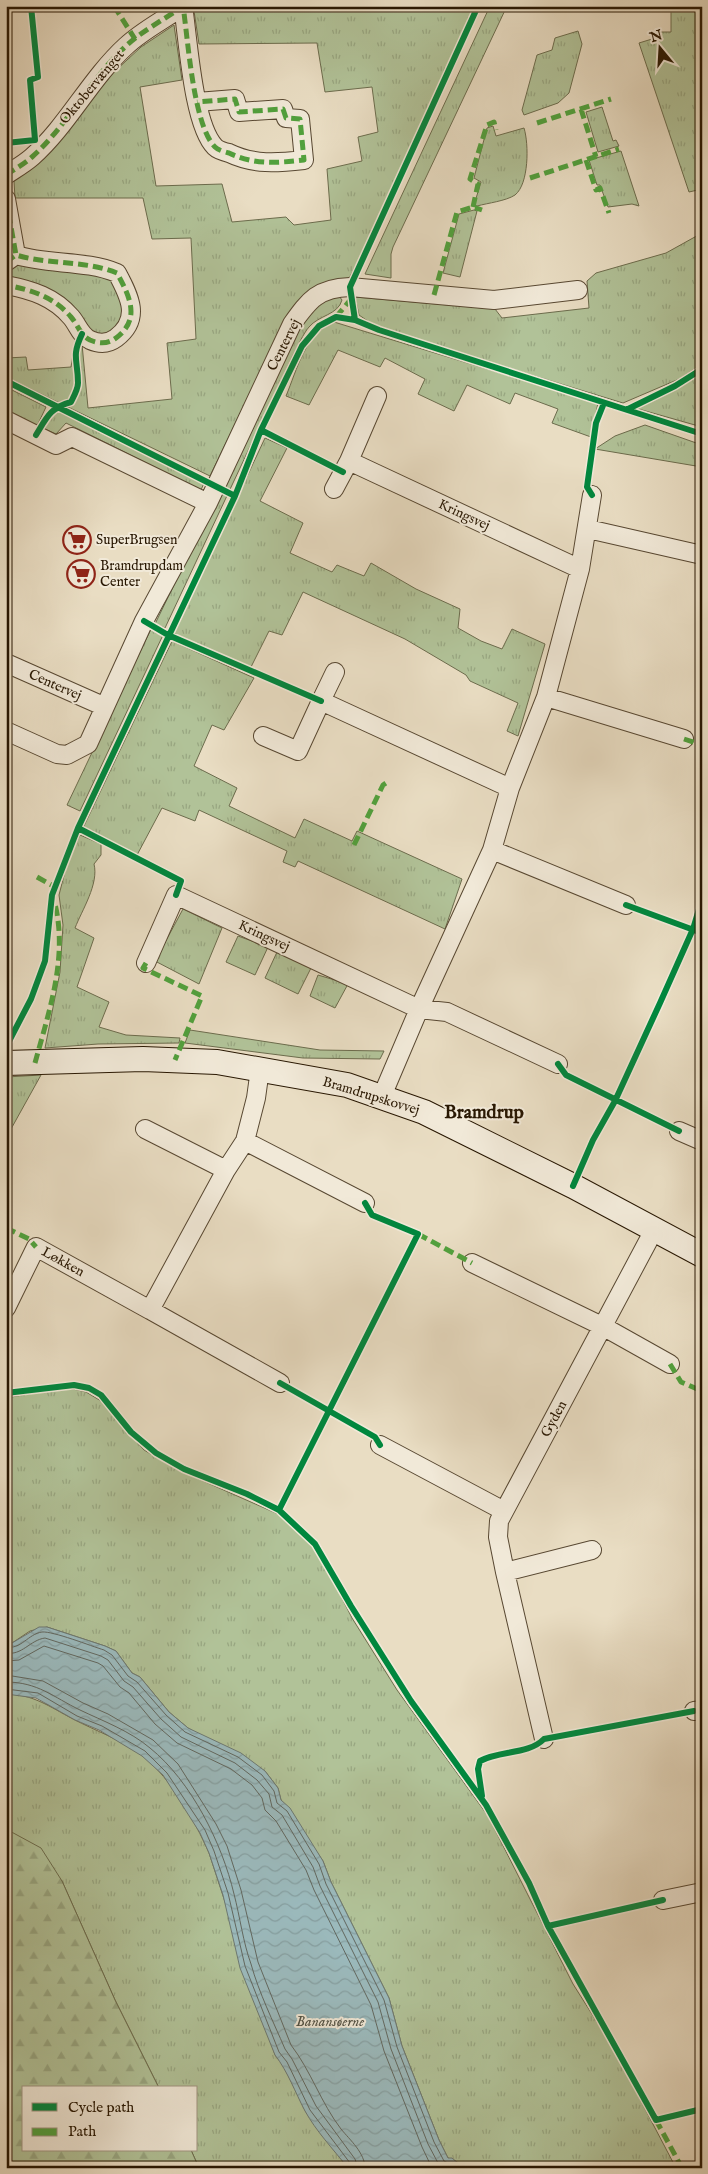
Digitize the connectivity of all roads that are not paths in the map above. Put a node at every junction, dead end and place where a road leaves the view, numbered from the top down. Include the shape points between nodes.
1 (197, 102) junction
2 (6, 175) edge
3 (6, 198) edge
4 (11, 258) edge
5 (6, 285) edge
6 (578, 290) dead end
7 (377, 396) dead end
8 (6, 420) edge
9 (348, 461) junction
10 (334, 490) dead end
11 (592, 495) dead end
12 (208, 502) junction
13 (588, 529) junction
14 (702, 555) edge
15 (580, 568) junction
16 (6, 663) edge
17 (335, 672) dead end
18 (546, 697) junction
19 (321, 701) junction
20 (104, 706) junction
21 (6, 731) edge
22 (263, 736) dead end
23 (684, 740) dead end
24 (510, 788) junction
25 (492, 850) junction
26 (626, 905) dead end
27 (146, 963) dead end
28 (419, 1009) junction
29 (6, 1063) edge
30 (558, 1064) dead end
31 (260, 1069) junction
32 (382, 1096) junction
33 (145, 1129) dead end
34 (679, 1130) dead end
35 (245, 1141) junction
36 (702, 1141) edge
37 (226, 1170) junction
38 (365, 1204) dead end
39 (654, 1230) junction
40 (702, 1255) edge
41 (472, 1263) dead end
42 (6, 1308) edge
43 (150, 1310) junction
44 (604, 1327) junction
45 (670, 1364) dead end
46 (280, 1383) dead end
47 (380, 1445) dead end
48 (504, 1511) junction
49 (592, 1550) dead end
50 (505, 1572) junction
51 (544, 1739) dead end
52 (702, 1892) edge
53 (663, 1900) dead end

1 - 1 street, Oktobervænget via 202,123 215,147 241,159 267,164 304,160 300,119 286,118 283,110 239,112 235,99
1 - 2 street, Oktobervænget via 183,6 126,46 100,73 52,136 31,158
3 - 4 street
4 - 5 street via 98,265 117,273 130,303 130,322 111,342 91,341 56,301
6 - 12 street, Centervej via 494,300 350,286 333,287 320,293 292,324
7 - 9 street
8 - 12 street via 56,445 72,437
9 - 10 street
9 - 15 street, Kringsvej
11 - 13 street
12 - 20 street, Centervej via 144,621
13 - 14 street
13 - 15 street
15 - 18 street
16 - 20 street, Centervej
17 - 19 street
18 - 23 street
18 - 24 street
19 - 22 street via 298,751
19 - 24 street
20 - 21 street, Centervej via 88,744 68,755 57,754
24 - 25 street
25 - 26 street
25 - 28 street
27 - 28 street, Kringsvej via 176,895
28 - 30 street, Kringsvej via 447,1012
28 - 32 street
29 - 31 street, Bramdrupskovvej via 143,1059 217,1062
31 - 32 street, Bramdrupskovvej
31 - 35 street
32 - 39 street, Bramdrupskovvej via 424,1112
33 - 37 street
34 - 36 street
35 - 37 street
35 - 38 street
37 - 43 street
39 - 40 street, Bramdrupskovvej
39 - 44 street, Gyden
41 - 44 street
42 - 43 street, Løkken via 36,1246
43 - 46 street, Løkken
44 - 45 street
44 - 48 street, Gyden
47 - 48 street
48 - 50 street, Gyden via 498,1521 498,1537
49 - 50 street
50 - 51 street, Gyden
52 - 53 street

